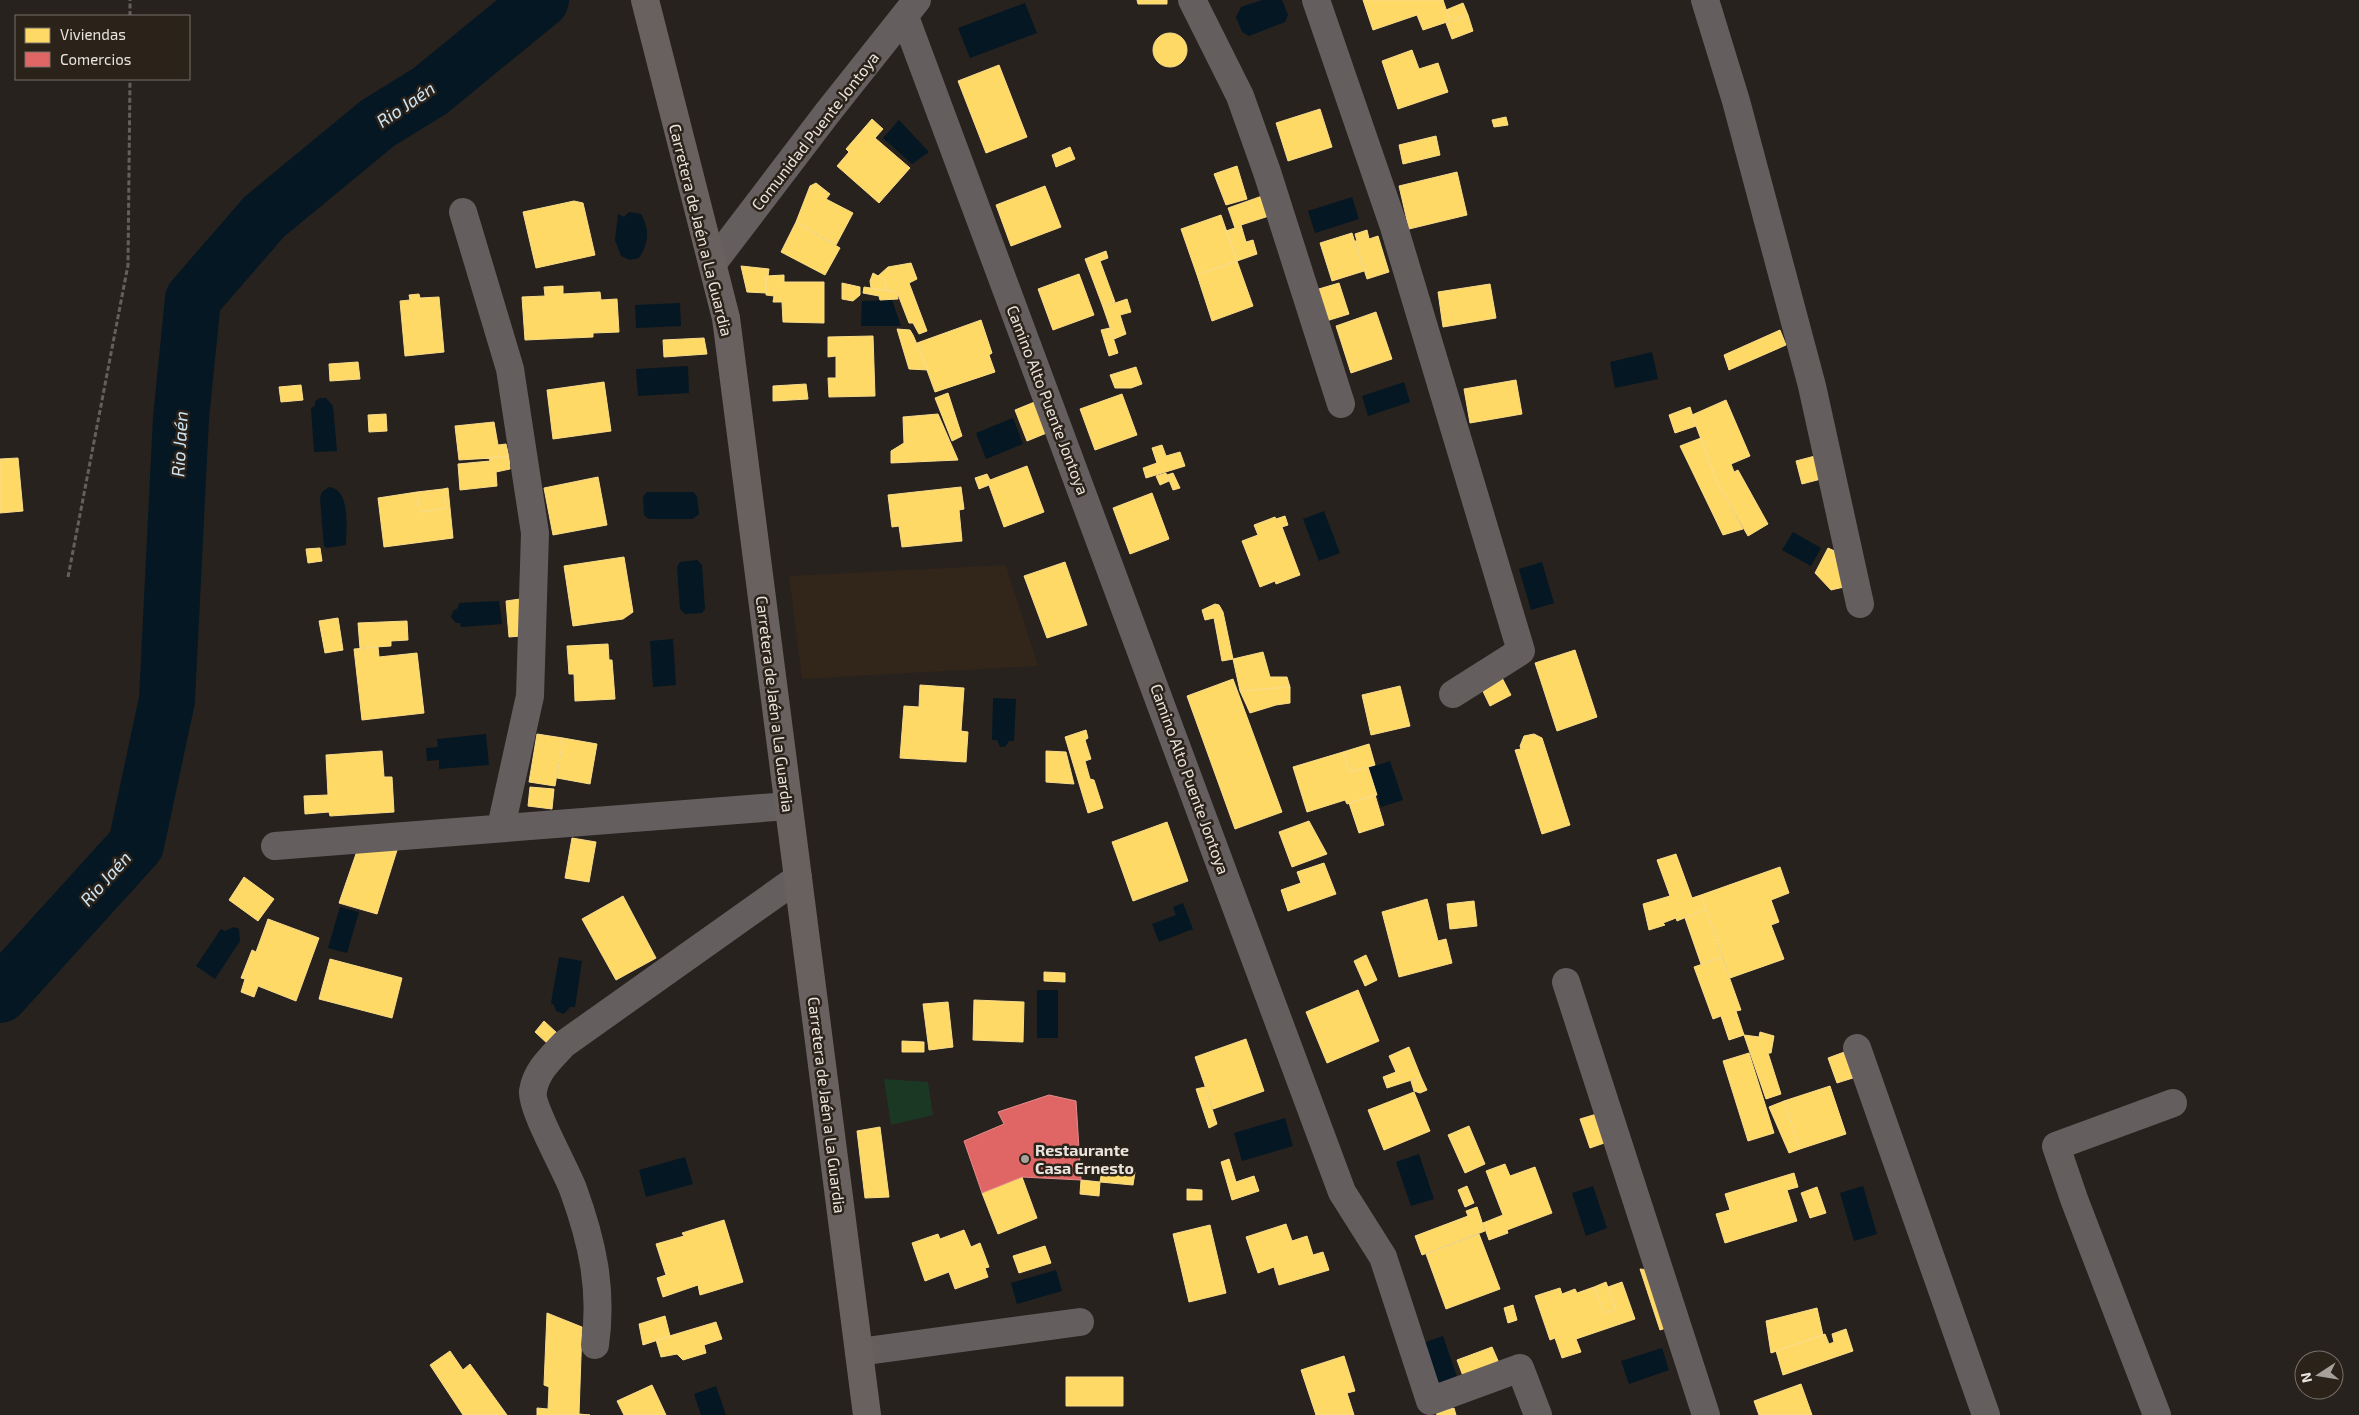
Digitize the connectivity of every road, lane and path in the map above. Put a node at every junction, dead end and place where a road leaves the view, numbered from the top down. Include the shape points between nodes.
1 (130, 0) edge
2 (645, 0) edge
3 (1192, 0) edge
4 (1316, 0) edge
5 (1705, 0) edge
6 (911, 8) edge
7 (130, 15) edge
8 (130, 80) edge
9 (463, 212) dead end
10 (713, 263) junction
11 (1341, 404) dead end
12 (68, 577) dead end
13 (1860, 604) dead end
14 (1453, 694) dead end
15 (788, 806) junction
16 (501, 828) junction
17 (276, 846) dead end
18 (798, 878) junction
19 (1566, 982) dead end
20 (1857, 1048) dead end
21 (2173, 1103) dead end
22 (1080, 1322) dead end
23 (595, 1345) dead end
24 (859, 1352) junction
25 (867, 1415) edge
26 (1538, 1415) edge
27 (1706, 1415) edge
28 (1986, 1415) edge
29 (2157, 1415) edge

1 - 7 path
2 - 10 street, Carretera de Jaén a La Guardia
3 - 11 street via 1240,96
4 - 14 street via 1394,227 1521,651
5 - 13 street via 1736,101 1812,386
6 - 10 street, Comunidad Puente Jontoya
6 - 26 street, Camino Alto Puente Jontoya via 1342,1192 1383,1257 1430,1401 1520,1368
8 - 12 path via 128,265
9 - 16 street via 510,369 535,533 530,696
10 - 15 street, Carretera de Jaén a La Guardia via 726,318
15 - 16 street
15 - 18 street, Carretera de Jaén a La Guardia
16 - 17 street
18 - 23 street via 564,1044 539,1072 532,1093 573,1188 596,1265 599,1321
18 - 24 street, Carretera de Jaén a La Guardia
19 - 27 street
20 - 28 street
21 - 29 street via 2056,1146
22 - 24 street
24 - 25 street, Carretera de Jaén a La Guardia

